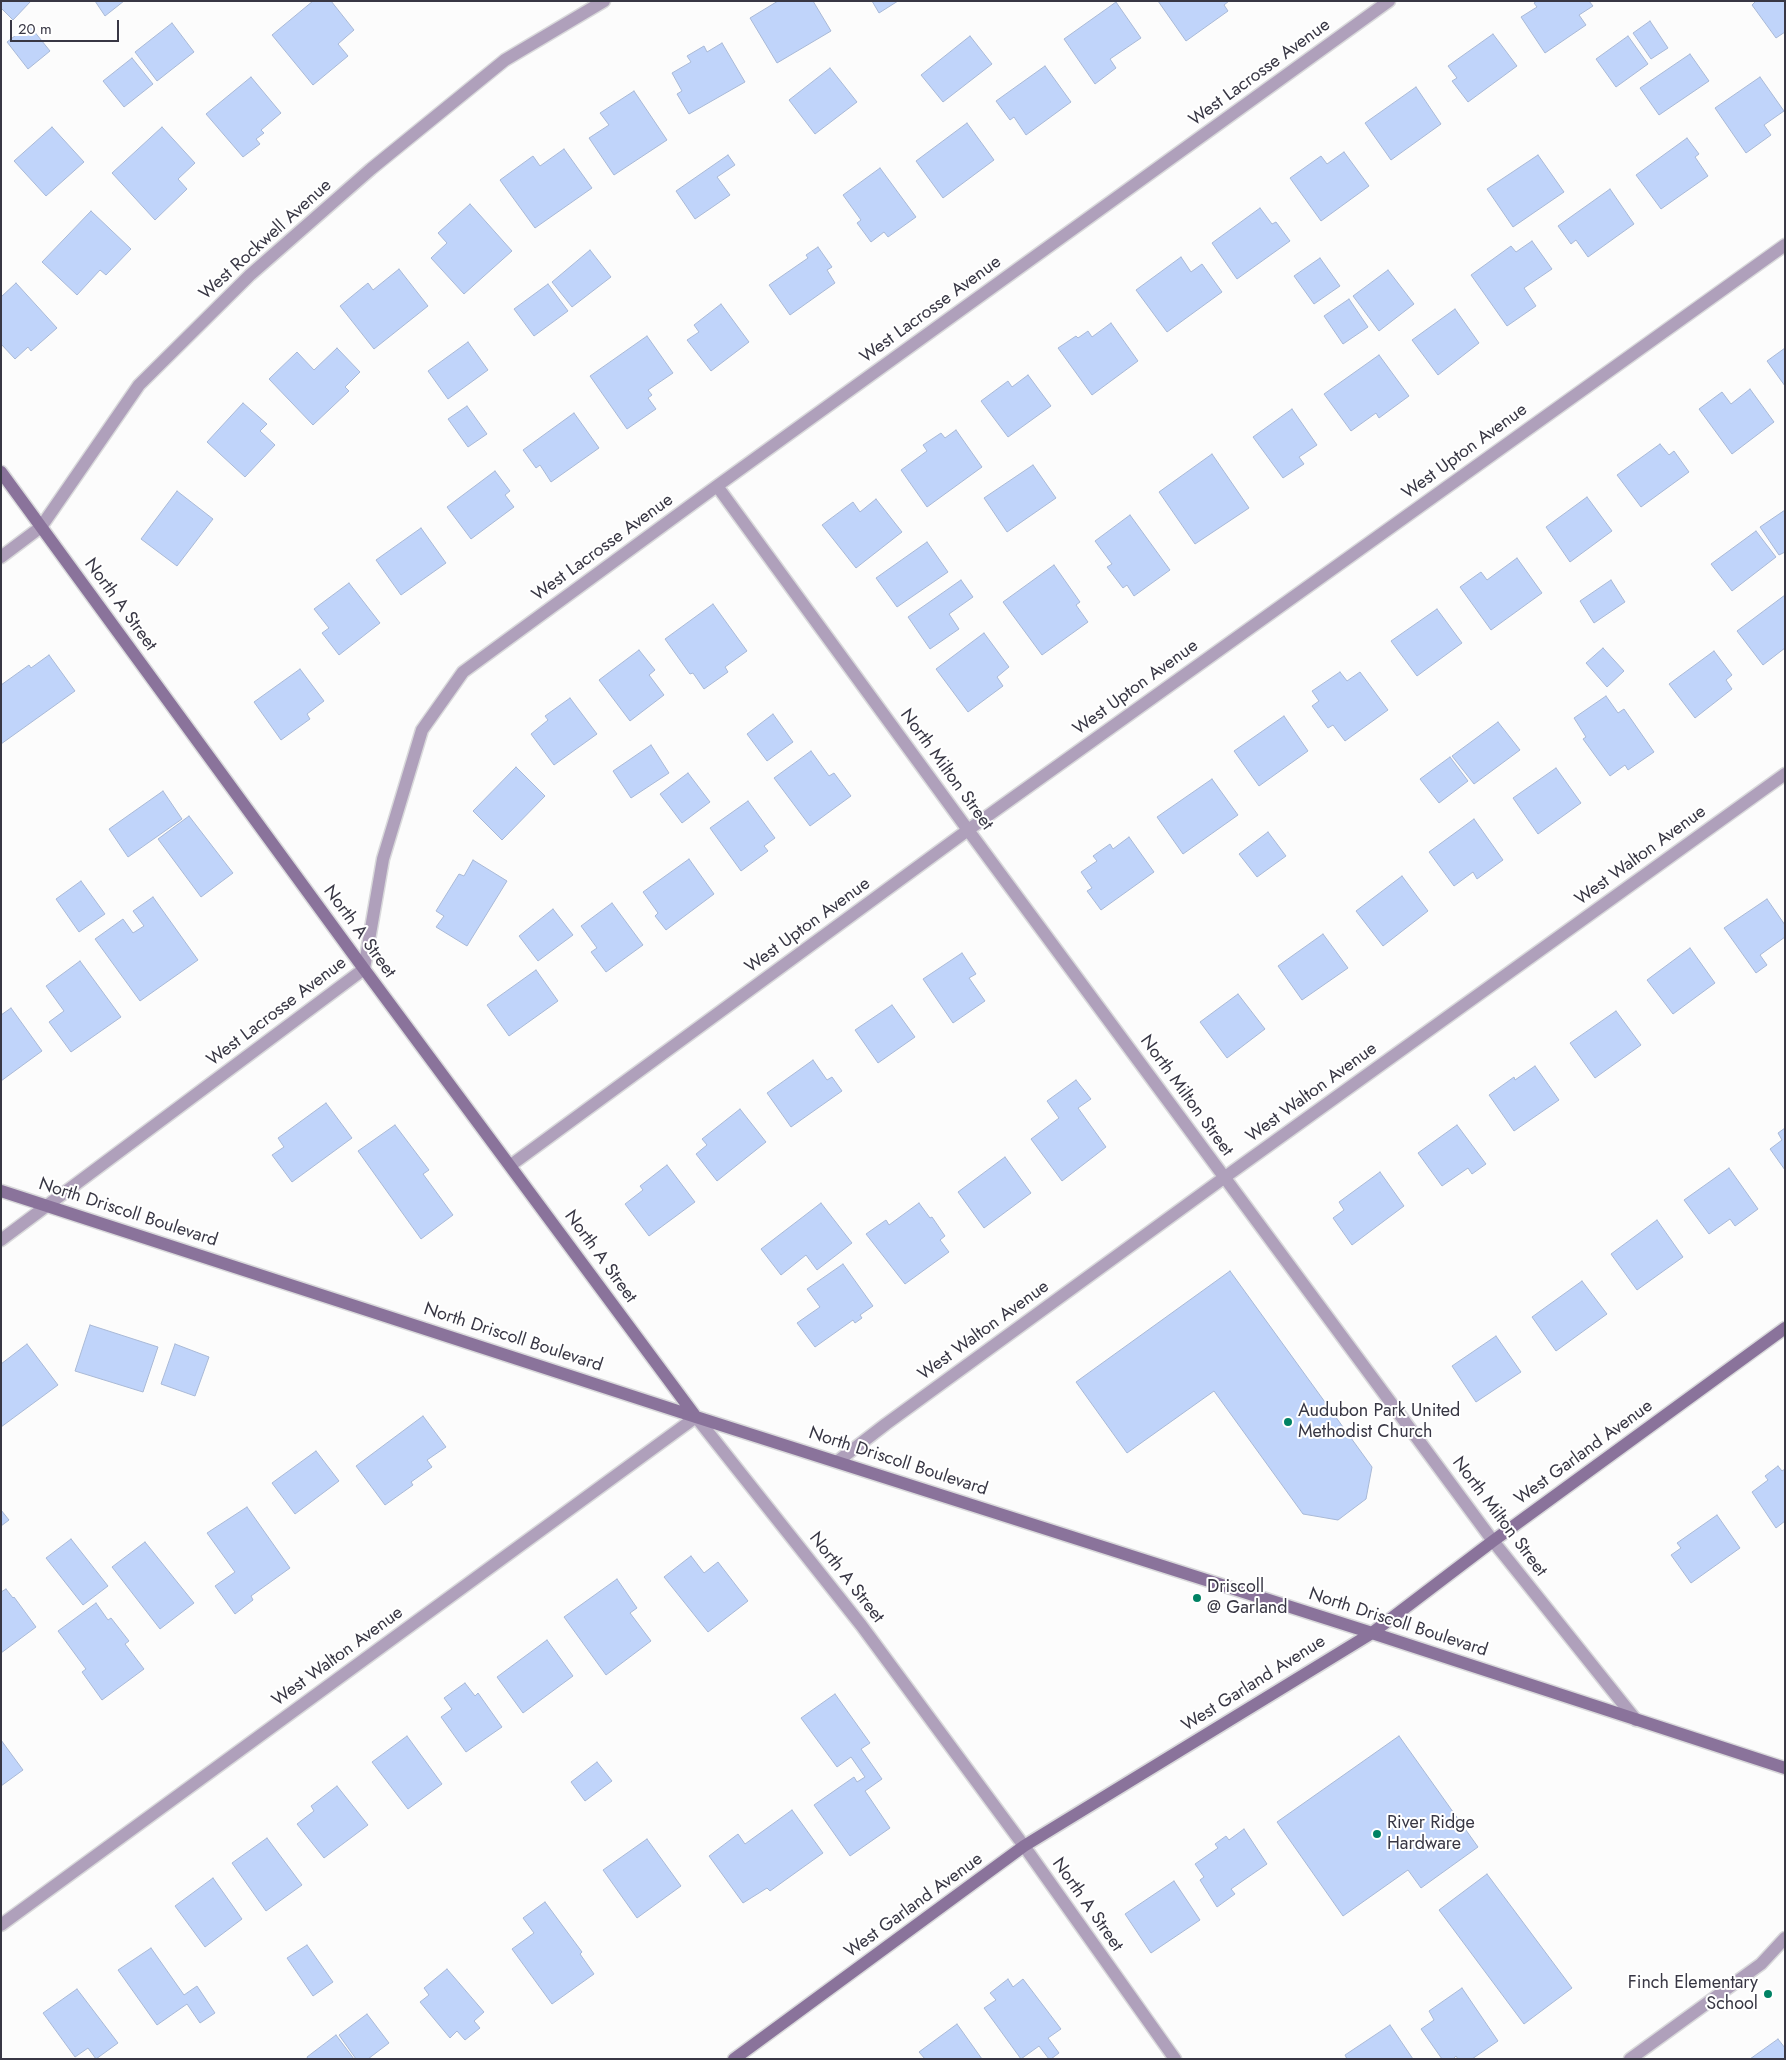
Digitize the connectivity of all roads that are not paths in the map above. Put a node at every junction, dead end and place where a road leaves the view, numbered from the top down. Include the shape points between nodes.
1 (604, 1) edge
2 (1389, 1) edge
3 (1785, 244) edge
4 (1, 472) edge
5 (717, 486) junction
6 (41, 527) junction
7 (1, 557) edge
8 (1785, 774) edge
9 (968, 830) junction
10 (364, 969) junction
11 (511, 1165) junction
12 (1225, 1177) junction
13 (1, 1191) edge
14 (48, 1206) junction
15 (1, 1240) edge
16 (1785, 1328) edge
17 (696, 1417) junction
18 (838, 1461) junction
19 (1493, 1541) junction
20 (1372, 1632) junction
21 (1636, 1720) junction
22 (1785, 1768) edge
23 (1024, 1846) junction
24 (1, 1925) edge
25 (1785, 1938) edge
26 (734, 2059) edge
27 (1176, 2059) edge
28 (1630, 2059) edge

1 - 6 street, West Rockwell Avenue via 505,60 371,169 250,275 140,386
2 - 5 street, West Lacrosse Avenue
3 - 9 street, West Upton Avenue
4 - 6 street, North A Street
5 - 9 street, North Milton Street
5 - 10 street, West Lacrosse Avenue via 463,672 422,730 382,859
6 - 7 street, West Rockwell Avenue
6 - 10 street, North A Street
8 - 12 street, West Walton Avenue
9 - 11 street, West Upton Avenue
9 - 12 street, North Milton Street
10 - 11 street, North A Street
10 - 14 street, West Lacrosse Avenue
11 - 17 street, North A Street
12 - 18 street, West Walton Avenue
12 - 19 street, North Milton Street
13 - 14 street, North Driscoll Boulevard
14 - 15 street, West Lacrosse Avenue
14 - 17 street, North Driscoll Boulevard
16 - 19 street, West Garland Avenue
17 - 18 street, North Driscoll Boulevard
17 - 23 street, North A Street via 861,1625
17 - 24 street, West Walton Avenue
18 - 20 street, North Driscoll Boulevard
19 - 20 street, West Garland Avenue
19 - 21 street, North Milton Street
20 - 21 street, North Driscoll Boulevard
20 - 23 street, West Garland Avenue
21 - 22 street, North Driscoll Boulevard
23 - 26 street, West Garland Avenue
23 - 27 street, North A Street
25 - 28 street via 1761,1964

